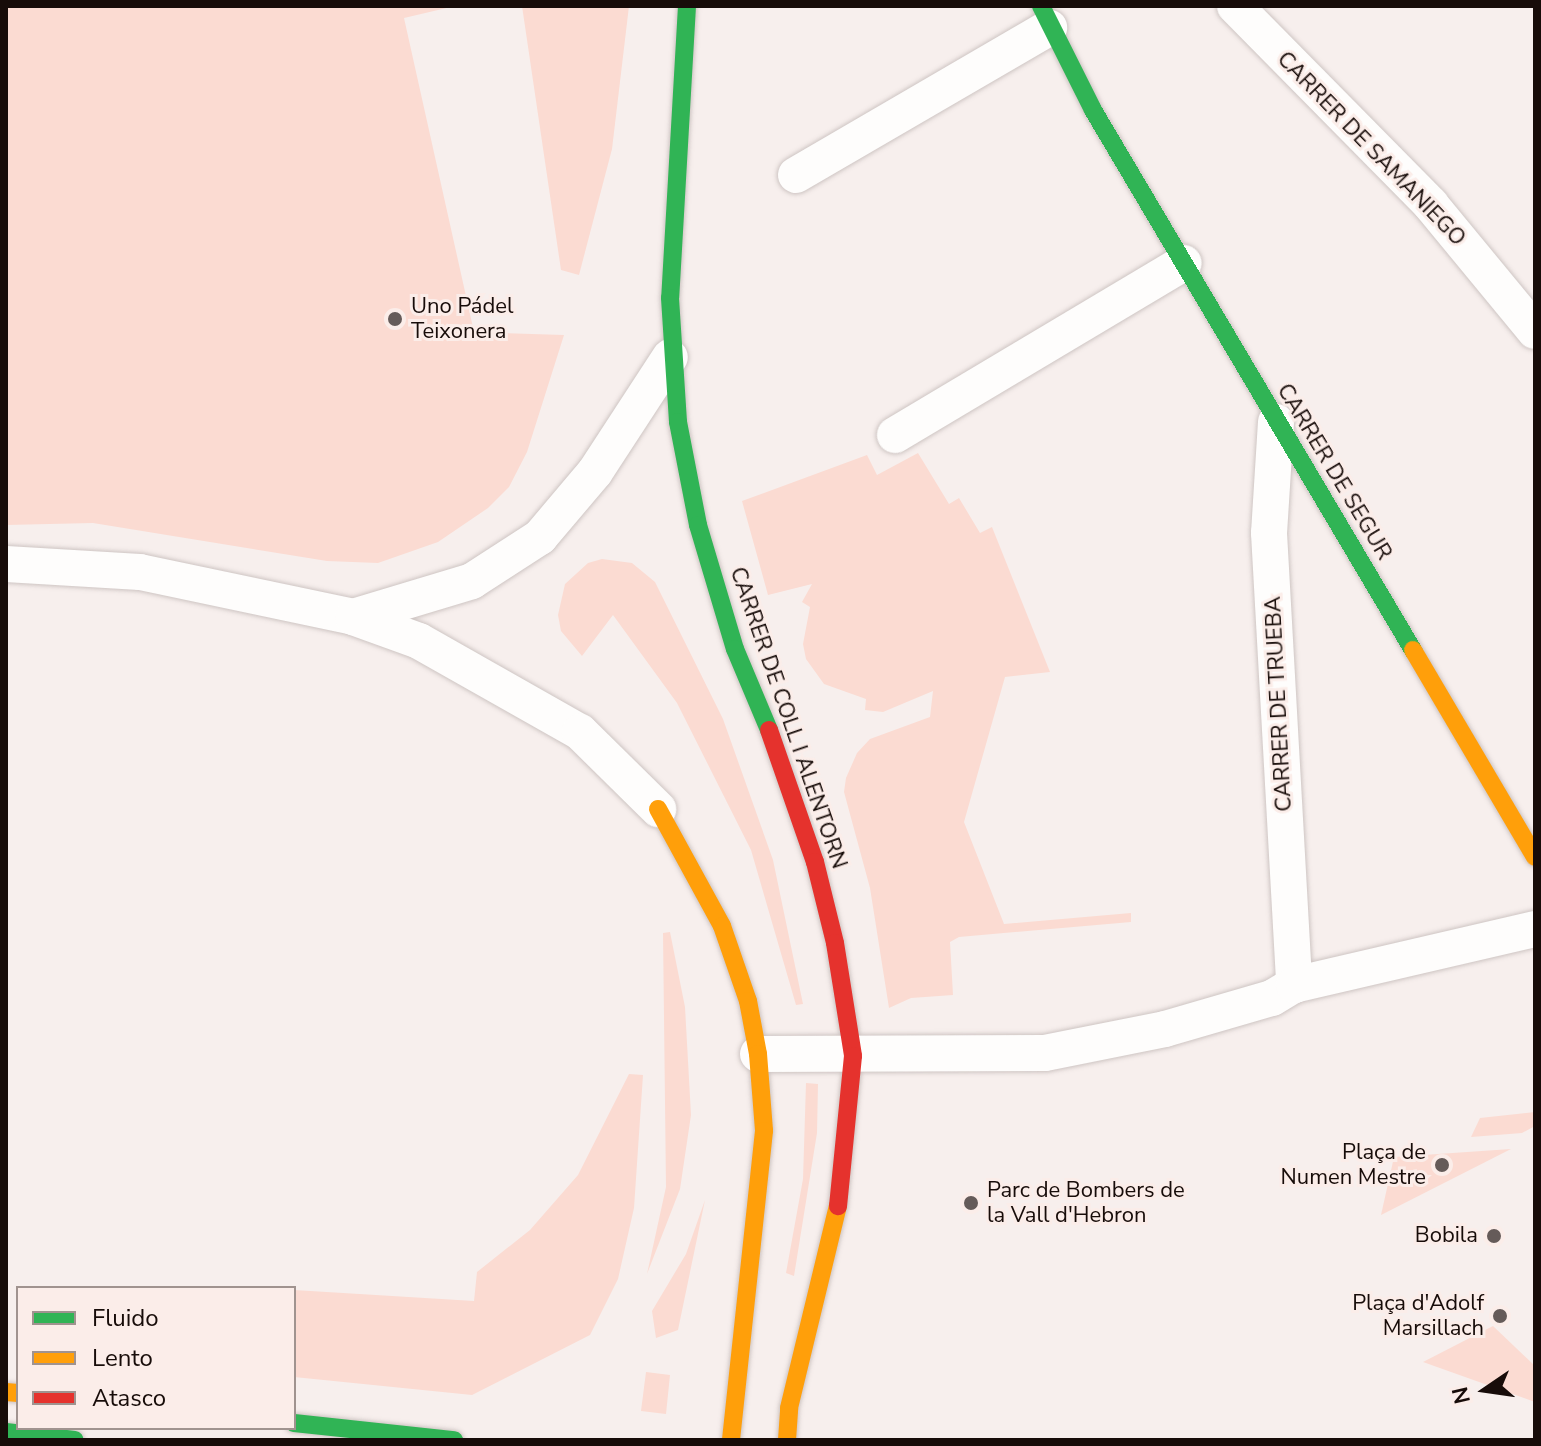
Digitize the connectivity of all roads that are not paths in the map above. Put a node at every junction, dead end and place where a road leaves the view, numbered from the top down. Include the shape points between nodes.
1 (687, 6) edge
2 (1235, 6) edge
3 (1036, 26) edge
4 (796, 175) dead end
5 (1184, 263) junction
6 (1535, 331) edge
7 (670, 357) junction
8 (1276, 422) junction
9 (895, 435) dead end
10 (6, 564) edge
11 (353, 617) junction
12 (658, 809) joint
13 (1535, 857) edge
14 (1535, 929) edge
15 (1294, 985) junction
16 (758, 1054) junction
17 (853, 1056) junction
18 (296, 1423) edge
19 (6, 1432) edge
20 (75, 1440) edge
21 (454, 1440) edge
22 (731, 1440) edge
23 (787, 1440) edge

1 - 7 main road, CARRER DE COLL I ALENTORN
2 - 6 street, CARRER DE SAMANIEGO via 1431,205
3 - 4 street
3 - 5 main road, CARRER DE SEGUR
5 - 8 main road, CARRER DE SEGUR
5 - 9 street
7 - 11 street via 595,472 540,537 472,581
7 - 17 main road, CARRER DE COLL I ALENTORN via 698,525 735,649 790,781 815,862 835,943
8 - 13 main road, CARRER DE SEGUR
8 - 15 street, CARRER DE TRUEBA via 1269,533
10 - 11 street via 140,572
11 - 12 street via 419,641 532,701 611,757
12 - 16 main road via 722,926 748,1001
14 - 15 street
15 - 17 street via 1272,998 1165,1029 1045,1053
16 - 17 street
16 - 22 main road via 761,1172
17 - 23 main road, CARRER DE COLL I ALENTORN via 839,1202 789,1408
18 - 21 main road
19 - 20 main road

